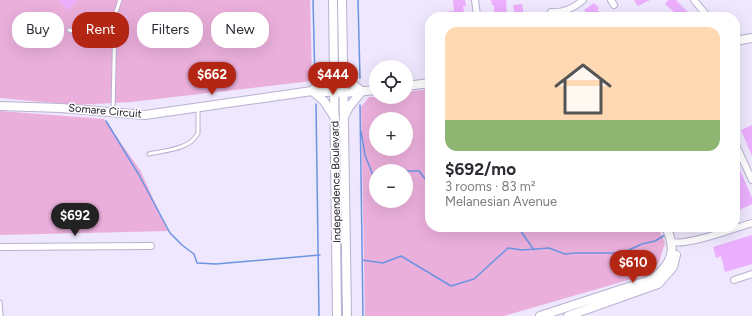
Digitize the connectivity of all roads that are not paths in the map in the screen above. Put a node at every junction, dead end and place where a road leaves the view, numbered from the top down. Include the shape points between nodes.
1 (120, 0) edge
2 (333, 0) edge
3 (342, 0) edge
4 (475, 0) edge
5 (583, 0) edge
6 (694, 0) edge
7 (116, 12) edge
8 (477, 12) edge
9 (551, 12) dead end
10 (704, 12) edge
11 (69, 30) dead end
12 (72, 31) edge
13 (752, 38) edge
14 (740, 40) edge
15 (116, 48) edge
16 (334, 66) junction
17 (343, 73) junction
18 (425, 84) edge
19 (413, 85) edge
20 (369, 90) edge
21 (312, 91) junction
22 (362, 91) junction
23 (335, 92) junction
24 (344, 93) junction
25 (0, 106) edge
26 (198, 108) junction
27 (113, 111) junction
28 (340, 118) junction
29 (149, 154) dead end
30 (740, 154) edge
31 (752, 180) edge
32 (752, 223) edge
33 (740, 225) edge
34 (669, 232) edge
35 (673, 232) edge
36 (712, 232) edge
37 (674, 242) junction
38 (151, 246) dead end
39 (0, 247) edge
40 (752, 274) edge
41 (734, 280) dead end
42 (0, 302) edge
43 (1, 316) edge
44 (337, 316) edge
45 (347, 316) edge
46 (540, 316) edge
47 (568, 316) edge

1 - 7 lane
2 - 16 street, Independence Boulevard
3 - 17 street, Independence Boulevard
4 - 8 street
5 - 9 street via 564,11
6 - 10 street
11 - 12 lane
13 - 14 street
15 - 27 lane
16 - 21 street
16 - 23 street, Independence Boulevard
17 - 22 street
17 - 24 street, Independence Boulevard
18 - 19 street
20 - 22 street, Somare Circuit
21 - 23 street, Somare Circuit
21 - 26 street, Somare Circuit
21 - 28 street
22 - 24 street, Somare Circuit
22 - 28 street
23 - 24 street, Somare Circuit
23 - 28 street, Independence Boulevard
24 - 28 street, Independence Boulevard
25 - 27 street, Somare Circuit
26 - 27 street, Somare Circuit via 145,115
26 - 29 lane via 198,133 191,142
28 - 44 street, Independence Boulevard
28 - 45 street, Independence Boulevard
30 - 31 street
32 - 33 street
34 - 37 street
35 - 37 street
36 - 37 street
37 - 46 street via 670,259 661,273 653,279
37 - 47 street via 673,267 658,284
38 - 39 street
40 - 41 street
42 - 43 lane

